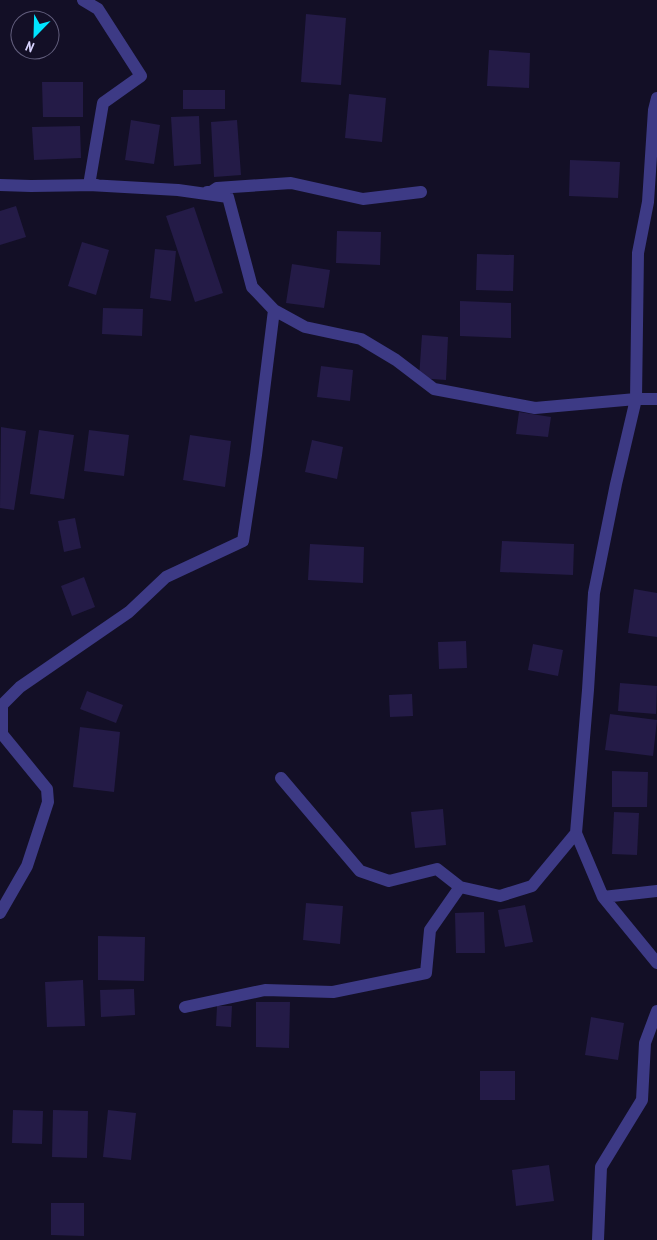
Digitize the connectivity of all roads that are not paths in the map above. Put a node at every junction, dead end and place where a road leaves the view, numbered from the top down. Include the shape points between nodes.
1 (83, 0) edge
2 (657, 98) edge
3 (0, 185) edge
4 (89, 185) junction
5 (421, 192) dead end
6 (274, 310) junction
7 (657, 398) edge
8 (636, 399) junction
9 (281, 778) dead end
10 (576, 833) junction
11 (460, 886) junction
12 (657, 891) edge
13 (603, 897) junction
14 (0, 913) edge
15 (657, 963) edge
16 (185, 1007) dead end
17 (657, 1010) edge
18 (598, 1240) edge

1 - 4 street via 98,8 141,76 102,102
2 - 8 street via 648,202 638,253
3 - 4 street
4 - 5 street via 211,192 217,188 290,183 363,200
4 - 6 street via 178,190 228,197 252,287
6 - 8 street via 305,327 361,339 396,360 434,390 535,408
6 - 14 street via 242,541 166,577 129,612 20,687 2,705 2,734 47,789 48,802 27,866
7 - 8 street
8 - 10 street via 594,593
9 - 11 street via 360,871 389,881 437,869
10 - 11 street via 532,886 500,896
10 - 13 street
11 - 16 street via 430,930 426,973 333,992 265,990
12 - 13 street
13 - 15 street
17 - 18 street via 645,1043 642,1100 601,1167

